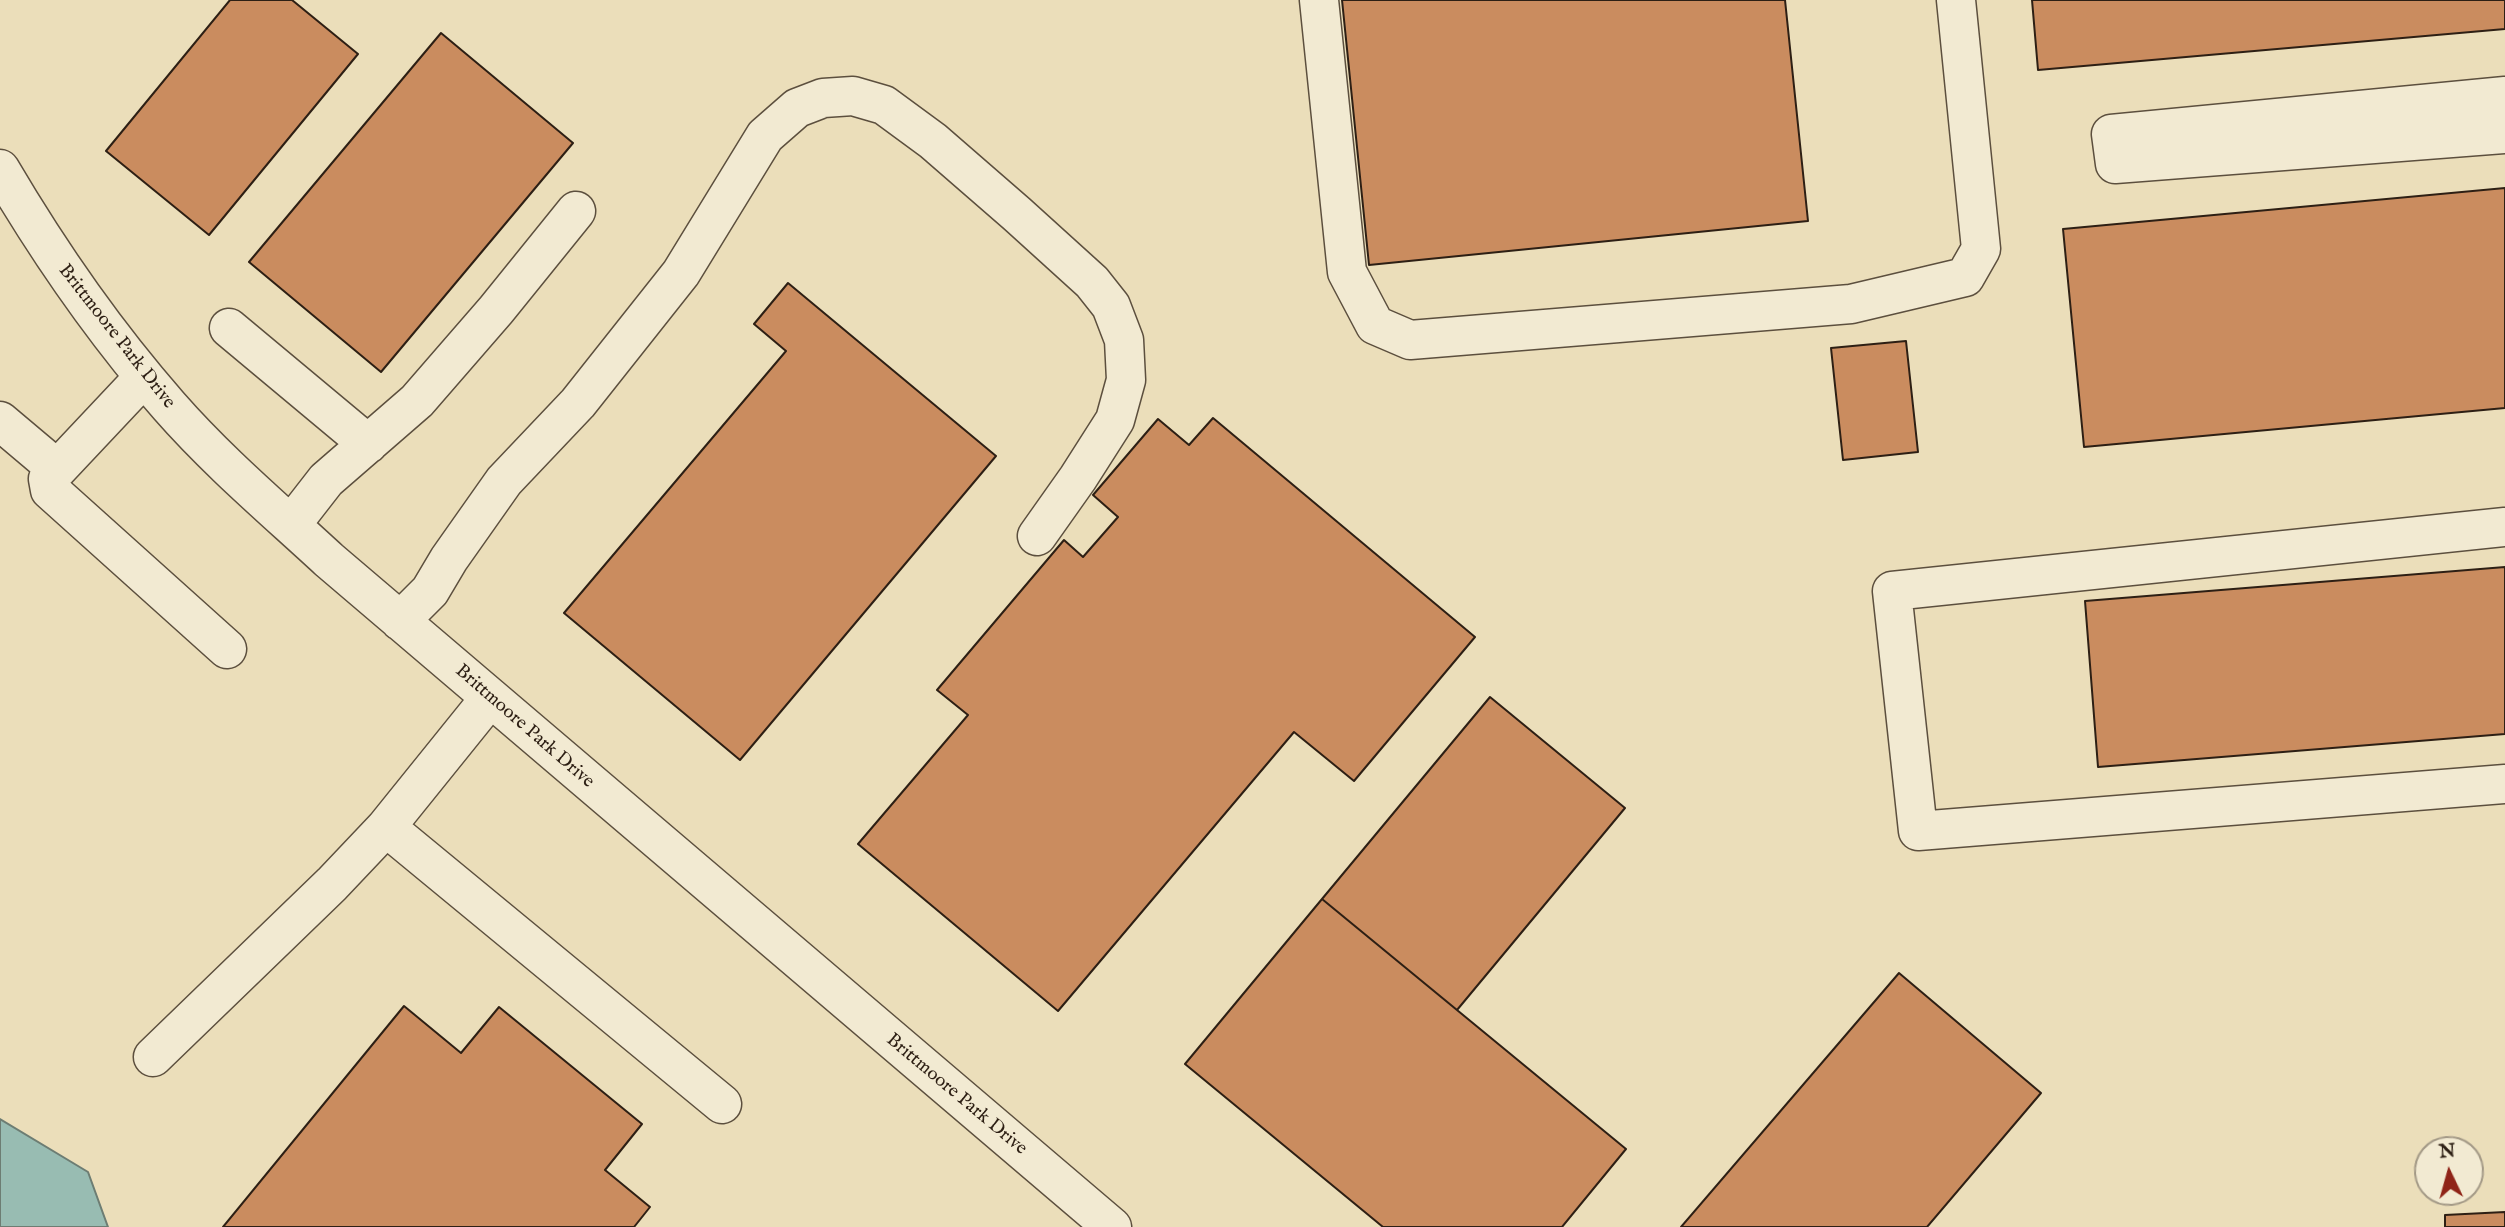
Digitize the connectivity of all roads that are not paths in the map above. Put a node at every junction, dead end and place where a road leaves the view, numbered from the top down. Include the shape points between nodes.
1 (1319, 0) edge
2 (1956, 0) edge
3 (2505, 96) edge
4 (2479, 124) edge
5 (0, 169) edge
6 (576, 211) dead end
7 (229, 328) dead end
8 (144, 377) junction
9 (0, 421) edge
10 (368, 444) junction
11 (57, 469) junction
12 (291, 525) junction
13 (2505, 527) edge
14 (1037, 536) dead end
15 (400, 621) junction
16 (227, 649) dead end
17 (490, 698) junction
18 (2505, 784) edge
19 (386, 827) junction
20 (153, 1056) dead end
21 (722, 1104) dead end
22 (1112, 1227) edge

1 - 2 street via 1347,272 1375,325 1410,340 1851,304 1965,277 1981,249
3 - 4 street
4 - 4 street via 2111,134 2115,164
5 - 8 street, Brittmoore Park Drive via 80,297
6 - 10 street via 417,401
7 - 10 street
8 - 11 street
8 - 12 street, Brittmoore Park Drive via 221,461
9 - 11 street
10 - 12 street via 326,480
11 - 16 street via 48,479 50,490
12 - 15 street, Brittmoore Park Drive
13 - 18 street via 1892,592 1918,831
14 - 15 street via 1115,420 1126,380 1124,340 1111,306 1092,282 1007,205 884,105 853,96 823,98 797,108 765,136 681,273 578,403 505,481 430,592
15 - 17 street, Brittmoore Park Drive
17 - 19 street
17 - 22 street, Brittmoore Park Drive
19 - 20 street
19 - 21 street

